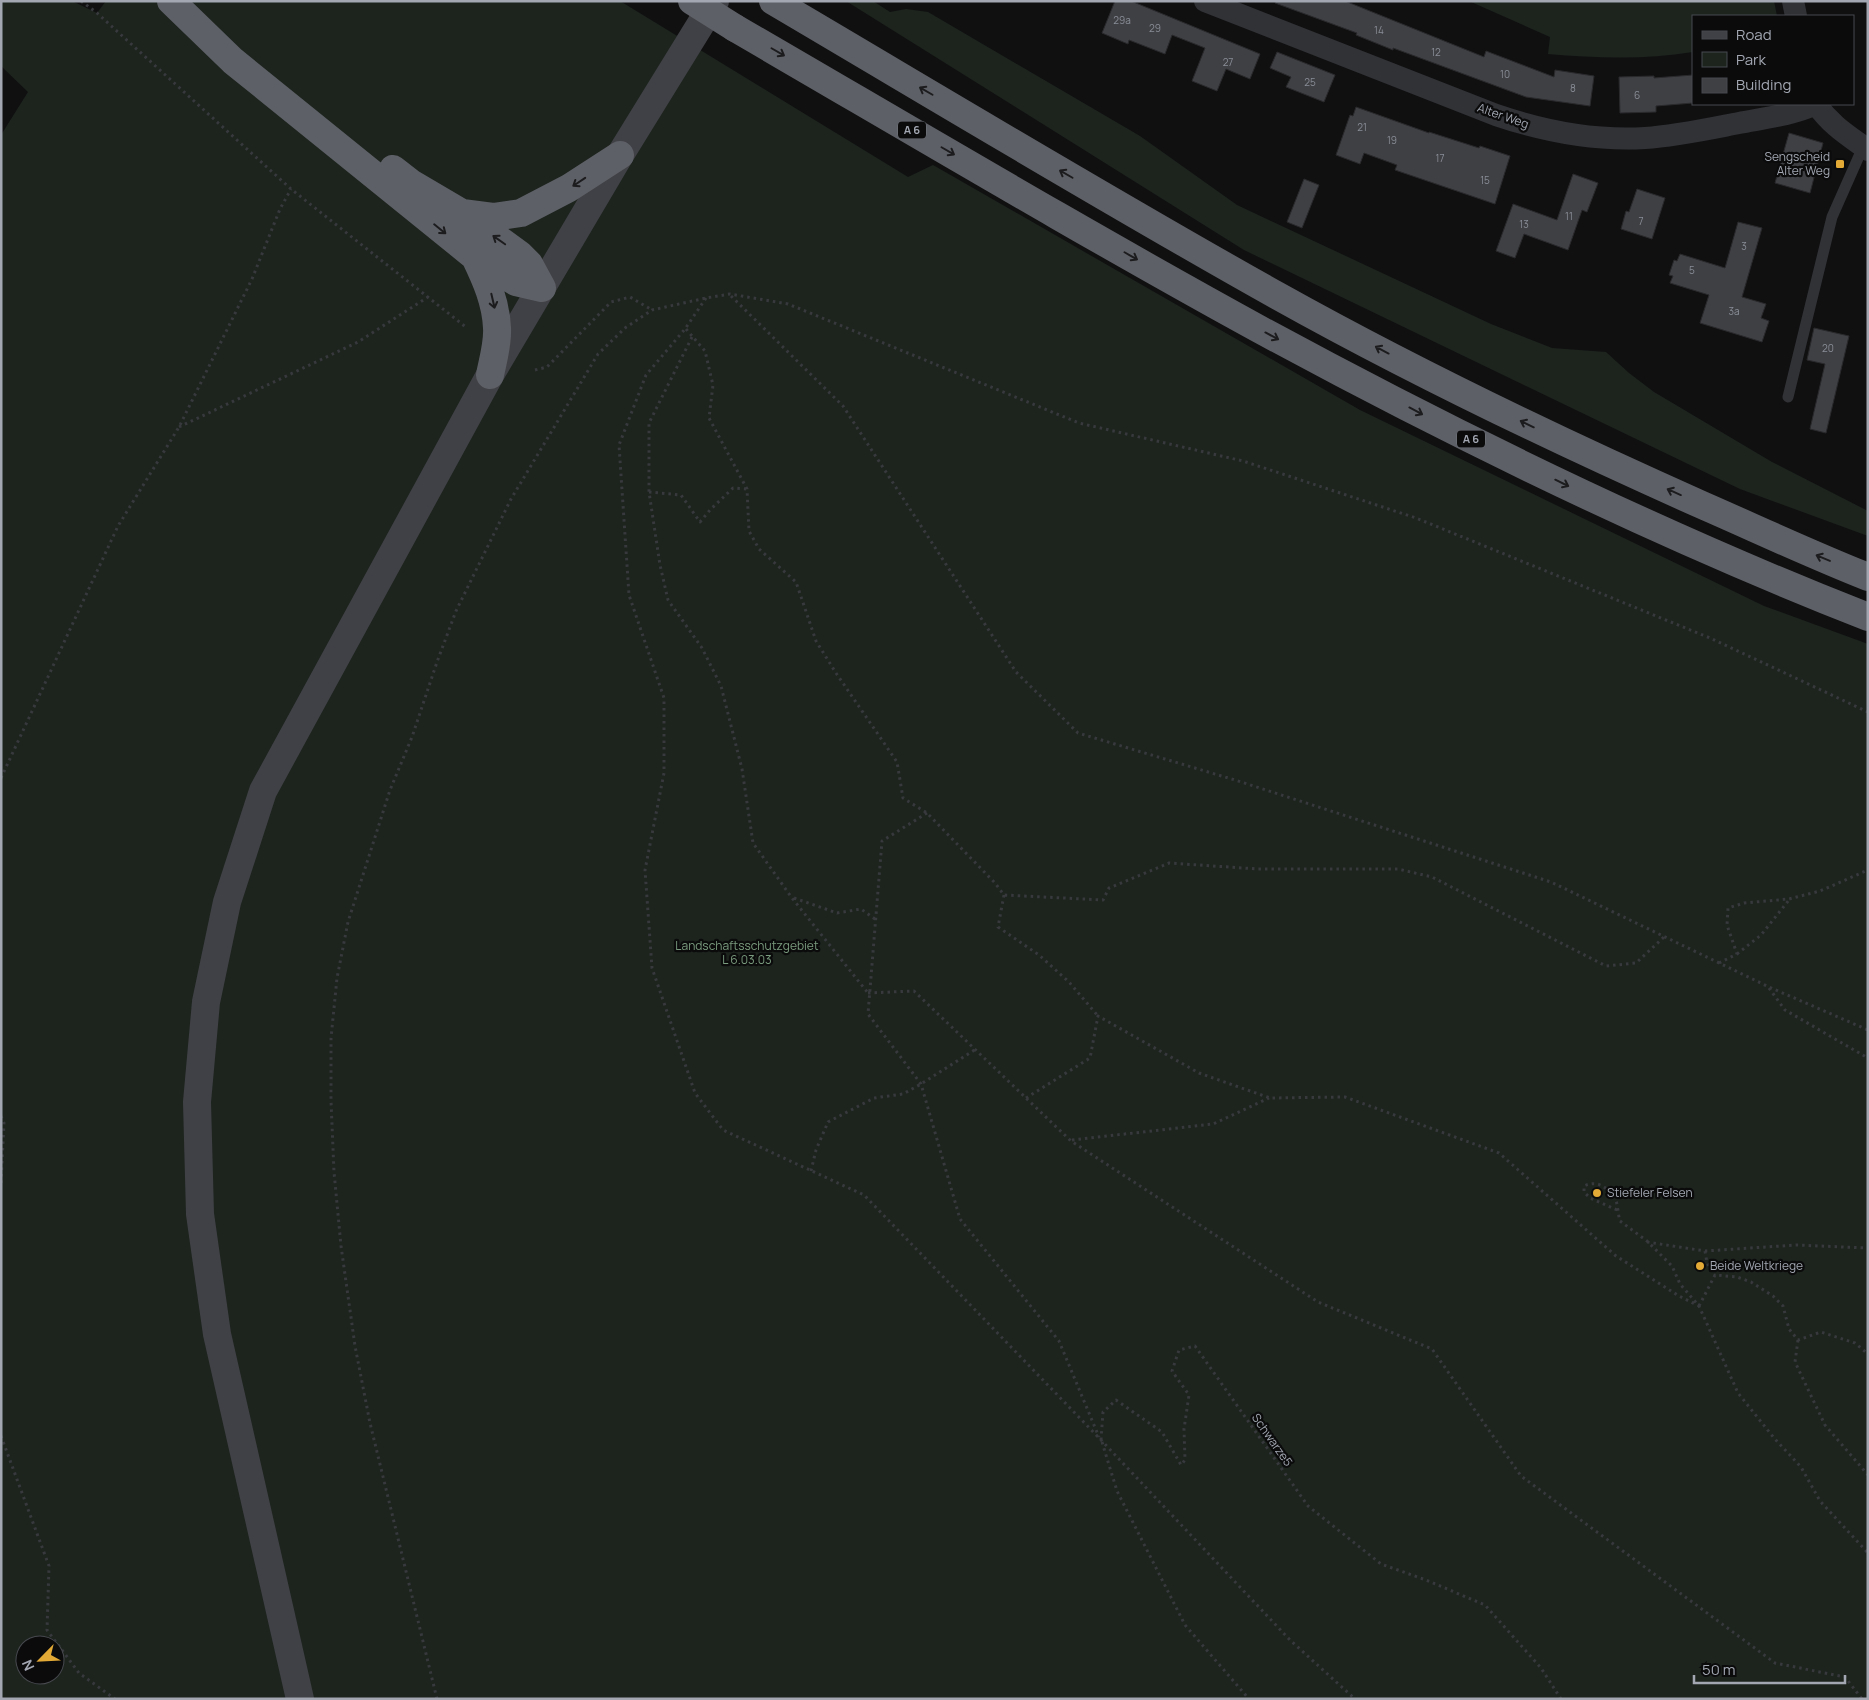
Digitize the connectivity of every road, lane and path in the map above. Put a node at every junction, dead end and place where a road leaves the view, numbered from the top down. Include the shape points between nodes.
1 (81, 1) edge
2 (171, 1) edge
3 (190, 1) edge
4 (692, 1) edge
5 (715, 1) edge
6 (773, 1) edge
7 (1206, 1) edge
8 (1793, 1) edge
9 (1796, 15) edge
10 (1814, 105) edge
11 (1817, 105) edge
12 (1866, 148) edge
13 (620, 155) junction
14 (291, 189) junction
15 (462, 213) junction
16 (474, 256) junction
17 (542, 288) junction
18 (730, 294) junction
19 (428, 297) junction
20 (706, 298) junction
21 (652, 310) junction
22 (467, 328) dead end
23 (686, 329) junction
24 (692, 337) junction
25 (535, 370) dead end
26 (490, 375) junction
27 (1788, 397) dead end
28 (179, 427) junction
29 (747, 489) junction
30 (649, 492) junction
31 (1868, 577) edge
32 (1868, 617) edge
33 (1868, 712) edge
34 (1, 778) edge
35 (927, 812) junction
36 (1868, 870) edge
37 (1004, 895) junction
38 (792, 898) junction
39 (1789, 899) junction
40 (875, 918) junction
41 (1664, 937) junction
42 (1738, 954) junction
43 (1719, 963) junction
44 (1769, 987) junction
45 (868, 993) junction
46 (1098, 1016) junction
47 (1868, 1030) edge
48 (976, 1049) junction
49 (1868, 1058) edge
50 (922, 1084) junction
51 (1026, 1098) junction
52 (1270, 1098) junction
53 (1, 1116) edge
54 (1071, 1140) junction
55 (811, 1171) junction
56 (1, 1183) edge
57 (1617, 1210) junction
58 (1647, 1242) junction
59 (1868, 1248) edge
60 (1705, 1251) junction
61 (1716, 1275) junction
62 (1698, 1306) junction
63 (1798, 1340) junction
64 (1868, 1354) edge
65 (1, 1436) edge
66 (1101, 1440) junction
67 (1868, 1475) edge
68 (1868, 1553) edge
69 (116, 1699) edge
70 (300, 1699) edge
71 (437, 1699) edge
72 (1249, 1699) edge
73 (1356, 1699) edge
74 (1562, 1699) edge
75 (1862, 1699) edge

1 - 14 path
2 -> 16 highway via 233,62
3 - 15 highway via 239,48 411,183
4 -> 32 highway, A 6, bridge via 1250,324 1438,423 1600,501 1769,577
5 - 13 main road
31 -> 6 highway via 1618,468 1462,392 1280,297
7 - 10 street, Alter Weg via 1496,115 1548,130 1604,138 1646,138 1787,114
8 - 9 street
11 - 12 street via 1837,129
12 - 27 lane via 1832,217
13 -> 15 highway via 569,188 521,212 493,216
13 - 17 main road
14 - 19 path
14 - 28 path via 252,279
17 -> 15 highway via 529,264 519,254
16 - 17 highway via 516,282
16 -> 26 highway via 488,285 495,312 497,329
17 - 26 main road
18 - 20 path
18 - 33 path via 788,304 1079,423 1243,461 1416,518 1710,638
18 - 41 path via 843,406 1016,672 1078,733 1551,882
19 - 22 path
19 - 28 path via 358,342
20 - 21 path
20 - 23 path
21 - 25 path via 630,297 612,302 547,367
21 - 71 path via 625,328 598,354 511,499 456,611 384,809 348,922 337,978 331,1038 331,1101 341,1246 370,1423
23 - 24 path
23 - 55 path via 646,375 619,445 630,596 664,698 664,773 645,870 652,968 695,1093 723,1130
24 - 29 path via 705,351 713,385 709,418
24 - 30 path via 649,423
26 - 70 main road via 263,790 227,902 206,1002 197,1102 200,1214 217,1334
28 - 34 path via 118,526
29 - 30 path via 733,488 700,522 681,495
29 - 35 path via 749,531 759,549 796,582 816,641 897,762 902,798
30 - 38 path via 668,600 702,648 721,686 742,769 753,843
35 - 37 path
35 - 40 path via 882,841
36 - 39 path via 1820,891
37 - 41 path via 1103,900 1109,888 1169,863 1258,869 1398,869 1432,877 1606,966 1636,963
37 - 46 path via 998,927 1045,960
38 - 40 path via 838,913 861,909
38 - 45 path
39 - 42 path via 1761,935
39 - 42 path via 1744,903 1728,908 1727,926
40 - 45 path
41 - 43 path
42 - 43 path
43 - 44 path
44 - 47 path
44 - 49 path via 1785,1010
45 - 48 path via 914,991
45 - 50 path via 868,1014
46 - 51 path via 1090,1058
46 - 52 path via 1199,1073
48 - 50 path
48 - 51 path
50 - 55 path via 903,1094 874,1098 828,1122
50 - 66 path via 960,1219 1060,1341
51 - 54 path
52 - 54 path via 1213,1124
52 - 62 path via 1345,1097 1499,1153 1616,1256
53 - 56 path via 4,1122
54 - 75 path via 1318,1302 1432,1349 1521,1476 1776,1663 1845,1677
55 - 66 path via 864,1195
57 - 57 path via 1617,1203 1598,1183 1584,1186 1584,1192 1590,1198
57 - 58 path via 1620,1221
58 - 60 path
58 - 62 path via 1672,1266 1680,1284
59 - 60 path via 1796,1245
60 - 61 path via 1707,1263
61 - 62 path
61 - 63 path via 1751,1282 1773,1296 1783,1306 1789,1329
62 - 68 path via 1738,1393 1801,1467 1820,1501
63 - 64 path via 1821,1332 1855,1343
63 - 67 path via 1795,1362 1825,1425
65 - 69 path via 49,1566 47,1630 79,1673
66 - 72 path via 1116,1491 1185,1625
66 - 73 path via 1290,1640
66 - 74 path, Schwarze5 via 1103,1412 1116,1400 1162,1432 1181,1465 1185,1460 1184,1430 1189,1395 1172,1371 1179,1350 1195,1346 1308,1506 1381,1564 1485,1605 1541,1668

